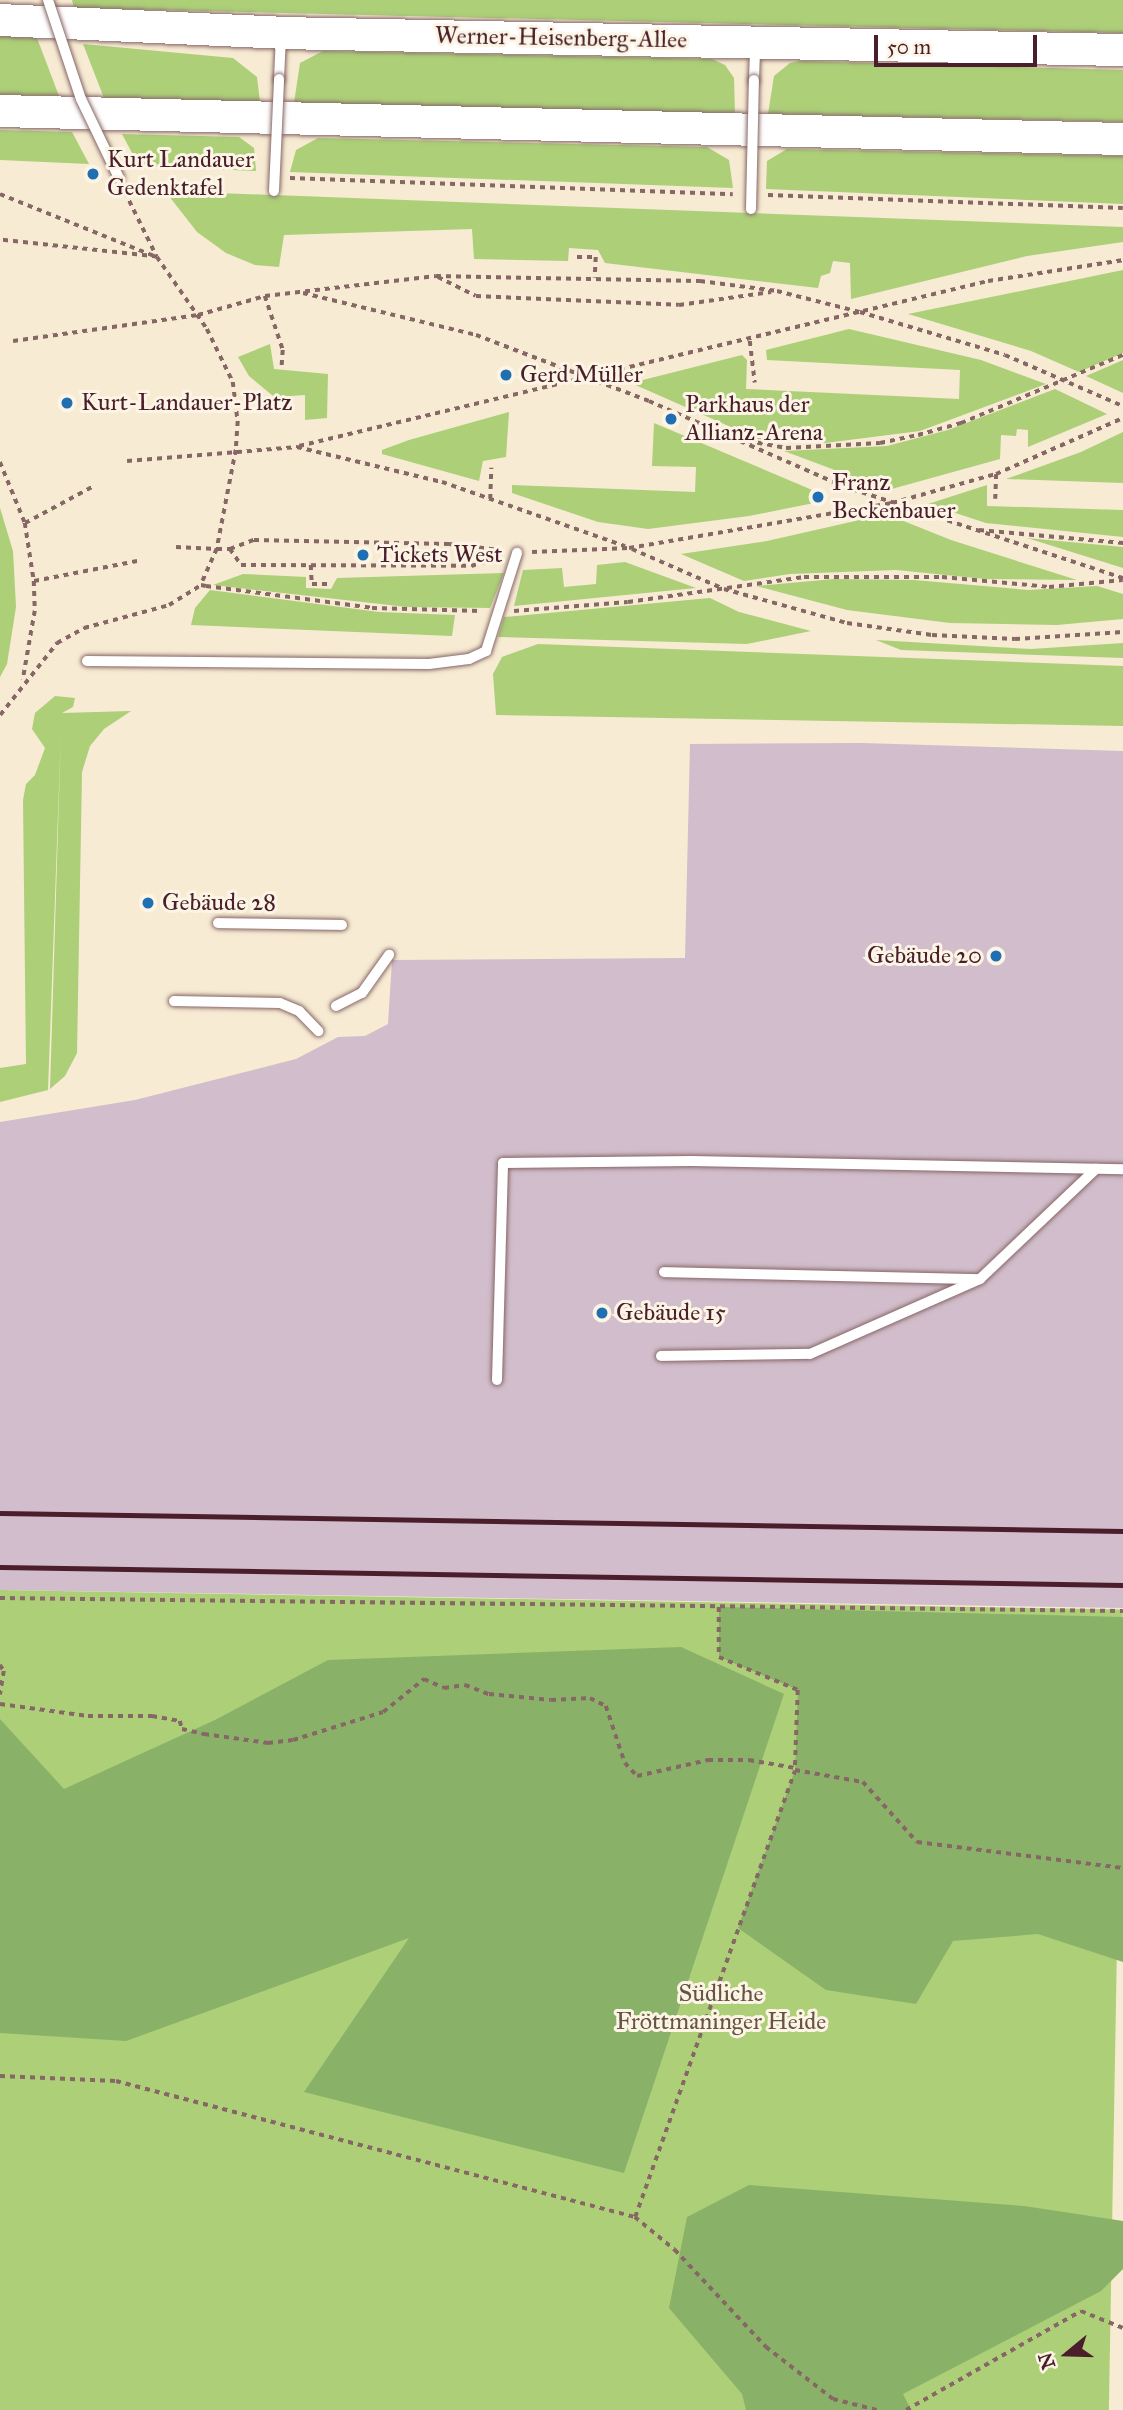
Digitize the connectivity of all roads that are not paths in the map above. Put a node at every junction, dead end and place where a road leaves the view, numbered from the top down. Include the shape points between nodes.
1 (48, 0) edge
2 (0, 20) edge
3 (281, 33) junction
4 (755, 42) junction
5 (1123, 50) edge
6 (0, 111) edge
7 (1123, 139) edge
8 (119, 178) road end
9 (274, 191) dead end
10 (751, 209) dead end
11 (517, 553) road end
12 (87, 661) dead end
13 (218, 923) dead end
14 (342, 925) dead end
15 (389, 955) dead end
16 (174, 1001) dead end
17 (336, 1006) dead end
18 (318, 1031) dead end
19 (1096, 1169) junction
20 (1123, 1169) edge
21 (664, 1272) dead end
22 (980, 1279) junction
23 (661, 1356) dead end
24 (497, 1380) dead end

1 - 8 lane, bridge via 81,99
2 - 3 street, Werner-Heisenberg-Allee
3 - 4 street, Werner-Heisenberg-Allee
3 - 9 lane, bridge
4 - 5 street, Werner-Heisenberg-Allee
4 - 10 lane, bridge
6 - 7 street
11 - 12 lane via 486,650 453,663
13 - 14 lane
15 - 17 lane via 362,993
16 - 18 lane via 280,1003 299,1011
19 - 20 lane
19 - 22 lane
19 - 24 lane via 691,1161 503,1163
21 - 22 lane
22 - 23 lane via 810,1354

